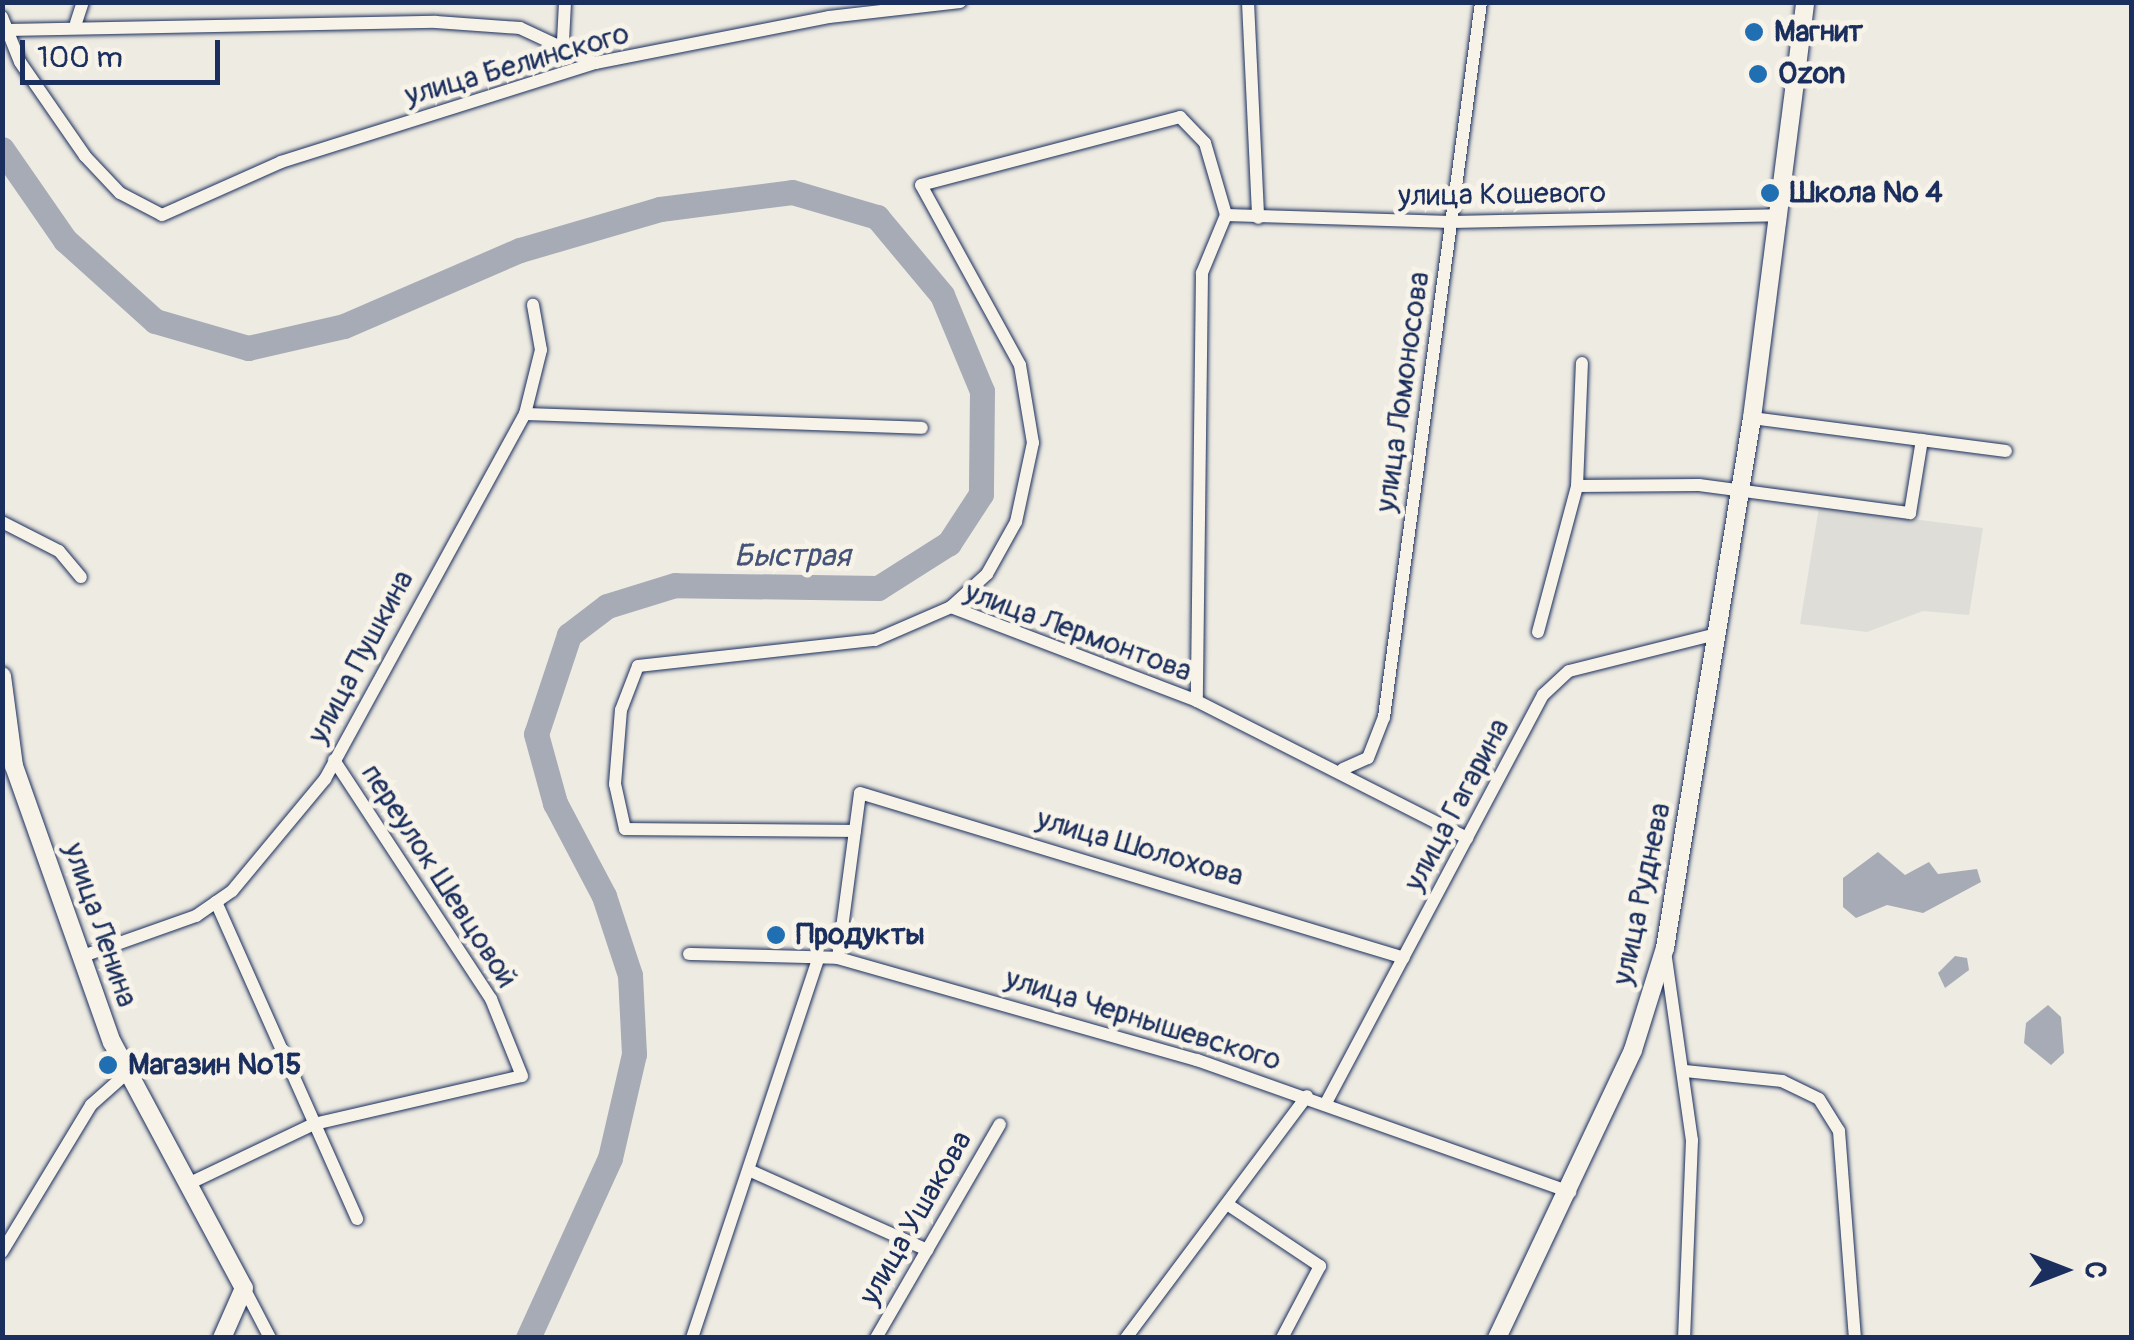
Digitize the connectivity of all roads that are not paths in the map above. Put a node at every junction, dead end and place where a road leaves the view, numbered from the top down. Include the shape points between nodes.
1 (83, 2) edge
2 (565, 2) edge
3 (960, 2) edge
4 (1248, 2) edge
5 (1480, 2) edge
6 (1805, 2) edge
7 (830, 10) edge
8 (5, 23) edge
9 (76, 23) junction
10 (563, 41) junction
11 (595, 63) junction
12 (1226, 215) junction
13 (1778, 215) junction
14 (1258, 218) junction
15 (1451, 222) junction
16 (533, 305) dead end
17 (1582, 363) dead end
18 (524, 414) junction
19 (1752, 418) junction
20 (922, 428) dead end
21 (1922, 440) junction
22 (2006, 451) dead end
23 (1577, 486) junction
24 (1735, 492) junction
25 (2, 522) edge
26 (81, 577) dead end
27 (950, 607) junction
28 (1538, 632) dead end
29 (1716, 634) junction
30 (2, 676) edge
31 (4, 702) edge
32 (1198, 702) junction
33 (334, 760) junction
34 (1343, 769) junction
35 (854, 831) junction
36 (1467, 838) junction
37 (216, 902) junction
38 (1665, 948) junction
39 (688, 954) dead end
40 (83, 956) junction
41 (818, 957) junction
42 (838, 958) junction
43 (1404, 958) junction
44 (1685, 1071) junction
45 (128, 1072) junction
46 (1307, 1096) junction
47 (1326, 1103) junction
48 (314, 1124) junction
49 (1000, 1124) dead end
50 (753, 1172) junction
51 (188, 1184) junction
52 (1570, 1192) junction
53 (1228, 1204) junction
54 (357, 1219) dead end
55 (927, 1250) junction
56 (2, 1252) edge
57 (244, 1288) junction
58 (222, 1338) edge
59 (270, 1338) edge
60 (692, 1338) edge
61 (876, 1338) edge
62 (1126, 1338) edge
63 (1282, 1338) edge
64 (1496, 1338) edge
65 (1684, 1338) edge
66 (1855, 1338) edge

1 - 9 street
2 - 10 street
3 - 7 street, улица Белинского
4 - 14 street
5 - 15 street, улица Ломоносова
6 - 13 street, улица Руднева
7 - 11 street, улица Белинского
8 - 9 street
8 - 11 street, улица Белинского via 85,156 120,193 162,215 282,162
9 - 10 street via 436,22
10 - 11 street
12 - 14 street, улица Кошевого
12 - 27 street via 1206,143 1180,117 921,185 1020,365 1033,444 1016,522 987,574
12 - 32 street, улица Лермонтова via 1202,273
13 - 15 street, улица Кошевого
13 - 19 street, улица Руднева
14 - 15 street, улица Кошевого
15 - 34 street, улица Ломоносова via 1384,716 1368,758
16 - 18 street, улица Пушкина via 541,350
17 - 23 street
18 - 20 street
18 - 33 street, улица Пушкина
19 - 21 street
19 - 24 street, улица Руднева
21 - 22 street
21 - 24 street via 1910,513
23 - 24 street
23 - 28 street
24 - 29 street, улица Руднева
25 - 26 street via 60,551
27 - 32 street, улица Лермонтова
27 - 35 street, улица Лермонтова via 875,640 638,666 621,710 615,784 625,829
29 - 36 street, улица Гагарина via 1612,657 1555,682
29 - 38 street, улица Руднева
30 - 31 street, улица Ленина
31 - 40 street, улица Ленина via 14,766
32 - 34 street, улица Лермонтова
33 - 37 street, улица Пушкина via 274,851
33 - 48 street, переулок Шевцовой via 491,999 522,1076
34 - 36 street, улица Лермонтова
35 - 42 street
35 - 43 street, улица Шолохова via 860,792
36 - 43 street, улица Гагарина
37 - 40 street, улица Пушкина
37 - 48 street
38 - 44 street
38 - 52 street, улица Руднева via 1633,1050
39 - 41 street, улица Чернышевского
40 - 45 street, улица Ленина
41 - 42 street, улица Чернышевского
41 - 50 street
42 - 46 street, улица Чернышевского
43 - 47 street, улица Гагарина
44 - 65 street via 1692,1140
44 - 66 street via 1782,1081 1819,1098 1839,1131
45 - 51 street, улица Ленина
45 - 56 street via 91,1105
46 - 47 street, улица Чернышевского
46 - 53 street
47 - 52 street, улица Чернышевского
48 - 51 street
48 - 54 street
49 - 55 street, улица Ушакова
50 - 55 street
50 - 60 street
51 - 57 street, улица Ленина
52 - 64 street, улица Руднева
53 - 62 street
53 - 63 street via 1320,1266
55 - 61 street, улица Ушакова
57 - 58 street
57 - 59 street, улица Ленина

